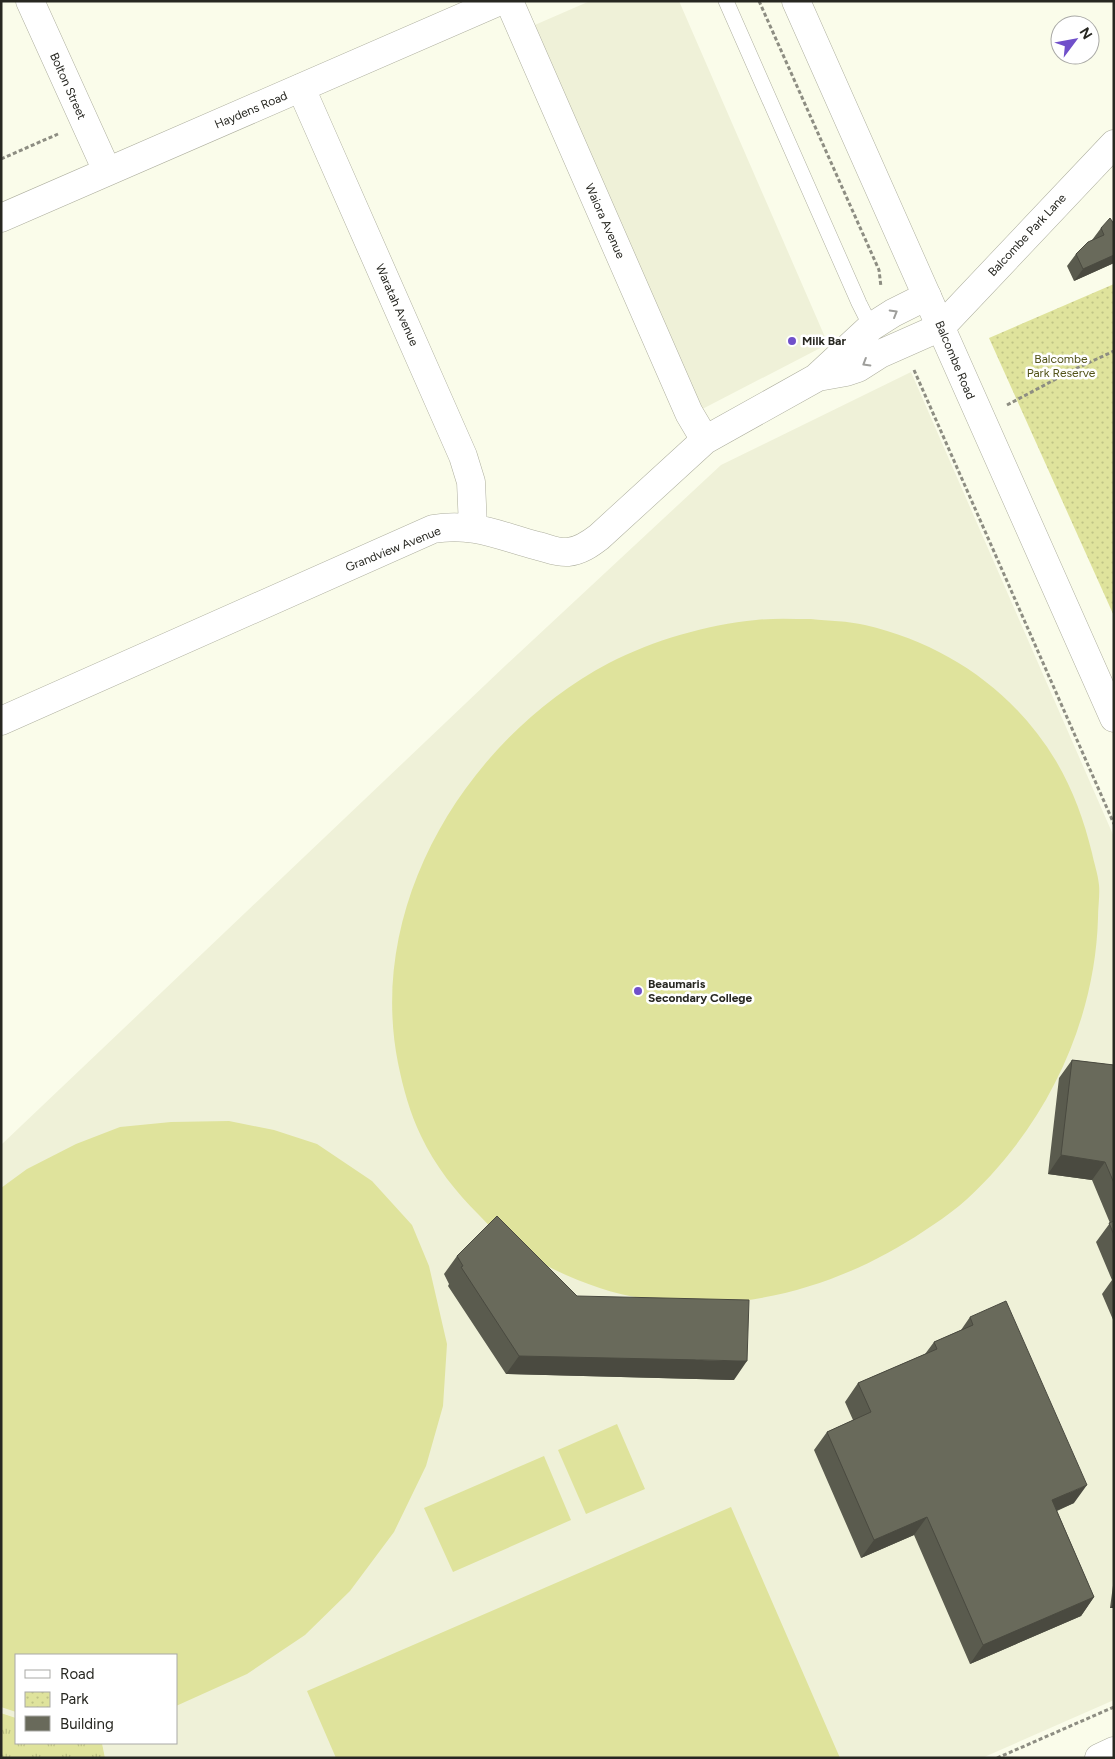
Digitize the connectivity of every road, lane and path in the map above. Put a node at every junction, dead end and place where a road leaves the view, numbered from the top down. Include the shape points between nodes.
1 (30, 1) edge
2 (500, 1) edge
3 (509, 1) edge
4 (726, 1) edge
5 (759, 1) edge
6 (796, 1) edge
7 (301, 88) junction
8 (1114, 144) edge
9 (107, 171) junction
10 (1, 218) edge
11 (927, 296) junction
12 (882, 320) junction
13 (941, 327) junction
14 (906, 344) junction
15 (1114, 351) edge
16 (816, 378) junction
17 (981, 418) junction
18 (705, 440) junction
19 (473, 527) junction
20 (1114, 718) edge
21 (1, 720) edge
22 (1114, 824) edge
23 (1114, 1707) edge
24 (1114, 1751) edge
25 (997, 1758) edge
26 (1099, 1758) edge

1 - 9 street, Bolton Street
2 - 7 street, Haydens Road
3 - 18 street, Waiora Avenue via 689,413
4 - 12 lane via 851,284
5 - 12 path via 879,270
6 - 11 street, Balcombe Road
7 - 9 street, Haydens Road
7 - 19 street, Waratah Avenue via 463,456 470,482
8 - 13 street, Balcombe Park Lane
9 - 10 street, Haydens Road
12 -> 11 street, Grandview Avenue
11 - 13 street, Balcombe Road
12 - 16 street, Grandview Avenue
13 - 14 street, Grandview Avenue
13 - 17 street, Balcombe Road
14 -> 16 street, Grandview Avenue via 880,354 858,368
14 - 22 path via 912,367
15 - 17 path
16 - 18 street, Grandview Avenue
17 - 20 street, Balcombe Road
18 - 19 street, Grandview Avenue via 586,547 568,552 553,550
19 - 21 street, Grandview Avenue via 451,526 433,530
23 - 25 path
24 - 26 street

